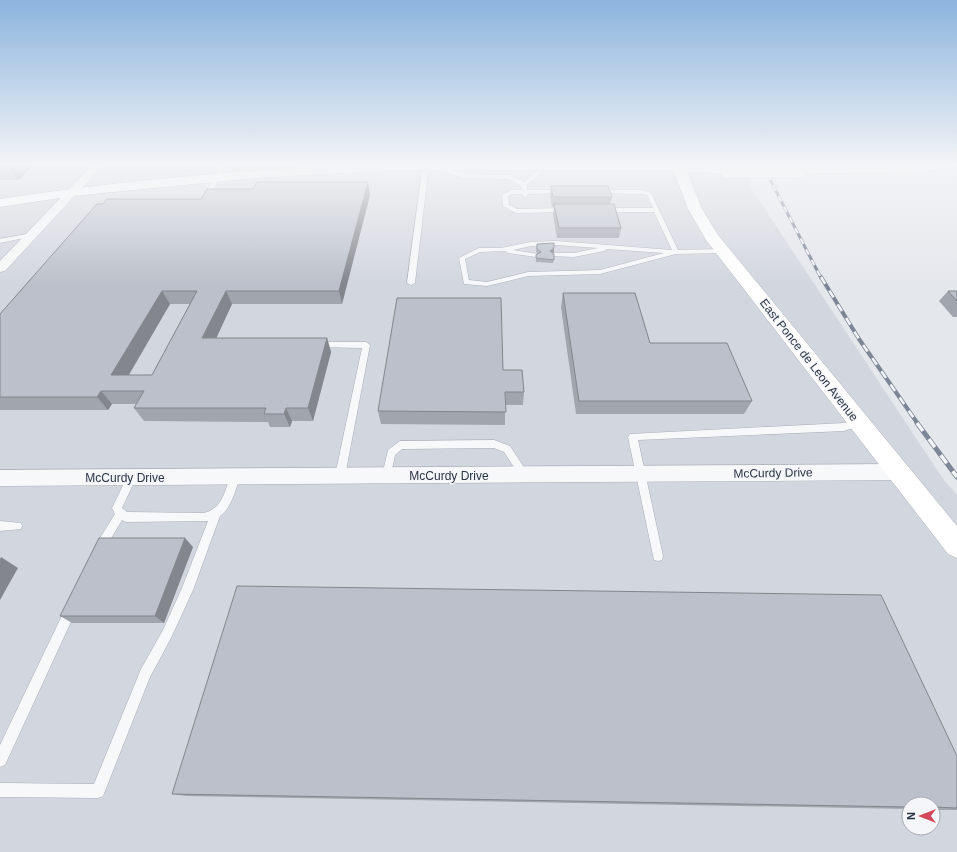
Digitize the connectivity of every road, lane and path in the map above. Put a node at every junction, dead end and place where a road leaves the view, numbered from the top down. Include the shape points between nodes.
1 (61, 204) edge
2 (423, 204) edge
3 (506, 204) edge
4 (527, 204) dead end
5 (541, 204) dead end
6 (606, 204) edge
7 (634, 204) dead end
8 (653, 204) edge
9 (693, 204) edge
10 (529, 210) junction
11 (543, 210) junction
12 (576, 210) edge
13 (594, 210) edge
14 (609, 210) junction
15 (637, 210) junction
16 (655, 210) junction
17 (32, 235) junction
18 (0, 241) edge
19 (617, 247) junction
20 (501, 250) junction
21 (724, 251) junction
22 (676, 252) junction
23 (536, 255) edge
24 (554, 256) edge
25 (0, 268) edge
26 (411, 283) dead end
27 (311, 345) edge
28 (859, 423) junction
29 (898, 472) junction
30 (642, 475) junction
31 (340, 476) junction
32 (387, 476) junction
33 (524, 476) junction
34 (235, 477) junction
35 (0, 478) edge
36 (131, 478) junction
37 (120, 514) junction
38 (215, 516) junction
39 (0, 526) edge
40 (17, 526) dead end
41 (957, 546) edge
42 (658, 556) dead end
43 (94, 560) edge
44 (75, 600) edge
45 (0, 760) edge
46 (0, 790) edge

1 - 17 street
2 - 26 lane
3 - 10 lane via 516,210
4 - 10 lane
5 - 11 lane
6 - 14 lane
7 - 15 lane
8 - 16 lane
9 - 21 main road, East Ponce de Leon Avenue
10 - 11 lane
11 - 12 lane via 555,207
13 - 14 lane
14 - 15 lane via 622,207
15 - 16 lane
16 - 22 lane
17 - 18 lane
17 - 25 street
19 - 20 lane via 556,243 531,244
19 - 22 lane
19 - 24 lane
20 - 22 lane via 479,250 462,258 466,282 487,284 528,274 600,272
20 - 23 lane
21 - 22 lane
21 - 28 main road, East Ponce de Leon Avenue
27 - 31 lane via 366,345
28 - 29 main road, East Ponce de Leon Avenue
28 - 30 lane via 844,427 633,436
29 - 30 street, McCurdy Drive
29 - 41 main road, East Ponce de Leon Avenue
30 - 33 street, McCurdy Drive
30 - 42 lane
31 - 32 street, McCurdy Drive
31 - 34 street, McCurdy Drive
32 - 33 street, McCurdy Drive
32 - 33 lane via 391,453 400,445 494,444 507,449
34 - 36 street, McCurdy Drive
34 - 38 lane via 223,509
35 - 36 street, McCurdy Drive
36 - 37 lane via 117,508
37 - 38 lane via 126,517
37 - 43 lane
38 - 46 lane via 188,590 145,673 98,791
39 - 40 lane
44 - 45 lane

